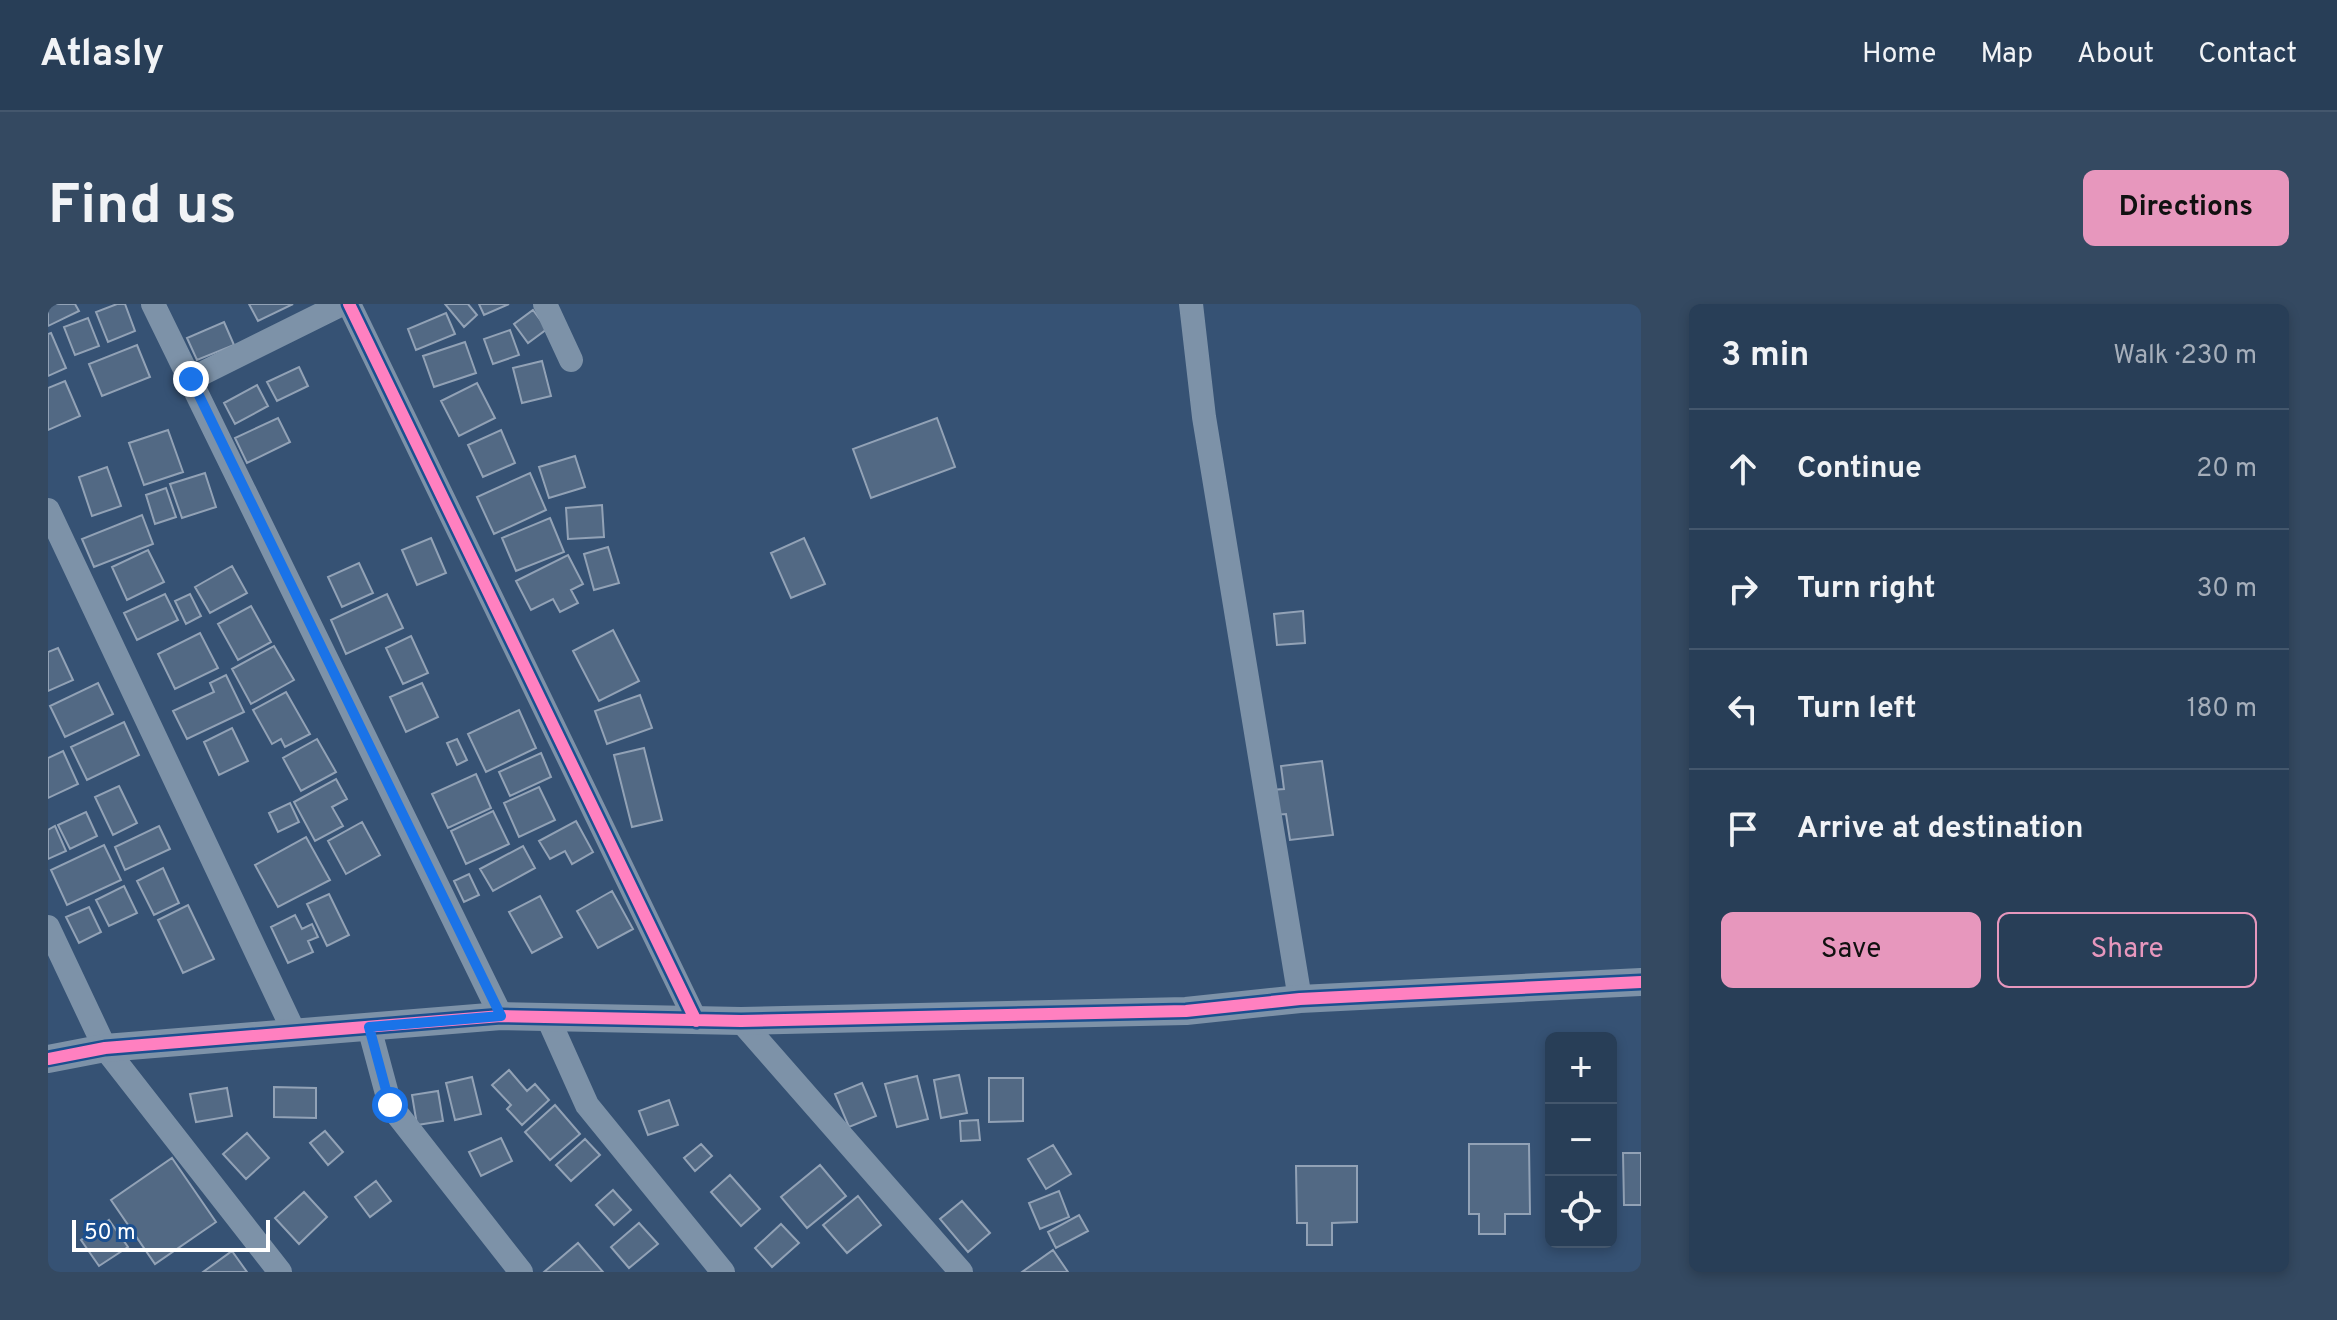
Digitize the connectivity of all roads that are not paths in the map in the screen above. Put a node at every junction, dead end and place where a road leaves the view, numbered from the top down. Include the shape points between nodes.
1 (153, 304) edge
2 (342, 304) edge
3 (349, 304) edge
4 (545, 304) edge
5 (1191, 304) edge
6 (571, 360) dead end
7 (191, 379) junction
8 (48, 510) edge
9 (48, 927) edge
10 (1641, 982) edge
11 (1300, 999) junction
12 (501, 1016) junction
13 (548, 1018) junction
14 (696, 1021) junction
15 (741, 1021) junction
16 (369, 1027) junction
17 (295, 1034) junction
18 (105, 1048) junction
19 (48, 1059) edge
20 (280, 1272) edge
21 (521, 1272) edge
22 (723, 1272) edge
23 (961, 1272) edge

1 - 7 street
2 - 7 street
3 - 14 street
4 - 6 street
5 - 11 street via 1204,417
7 - 12 street
8 - 17 street
9 - 18 street
10 - 11 street
11 - 15 street via 1186,1011
12 - 13 street
12 - 16 street
13 - 14 street
13 - 22 street via 587,1105
14 - 15 street
15 - 23 street
16 - 17 street
16 - 21 street via 390,1105
17 - 18 street
18 - 19 street
18 - 20 street

